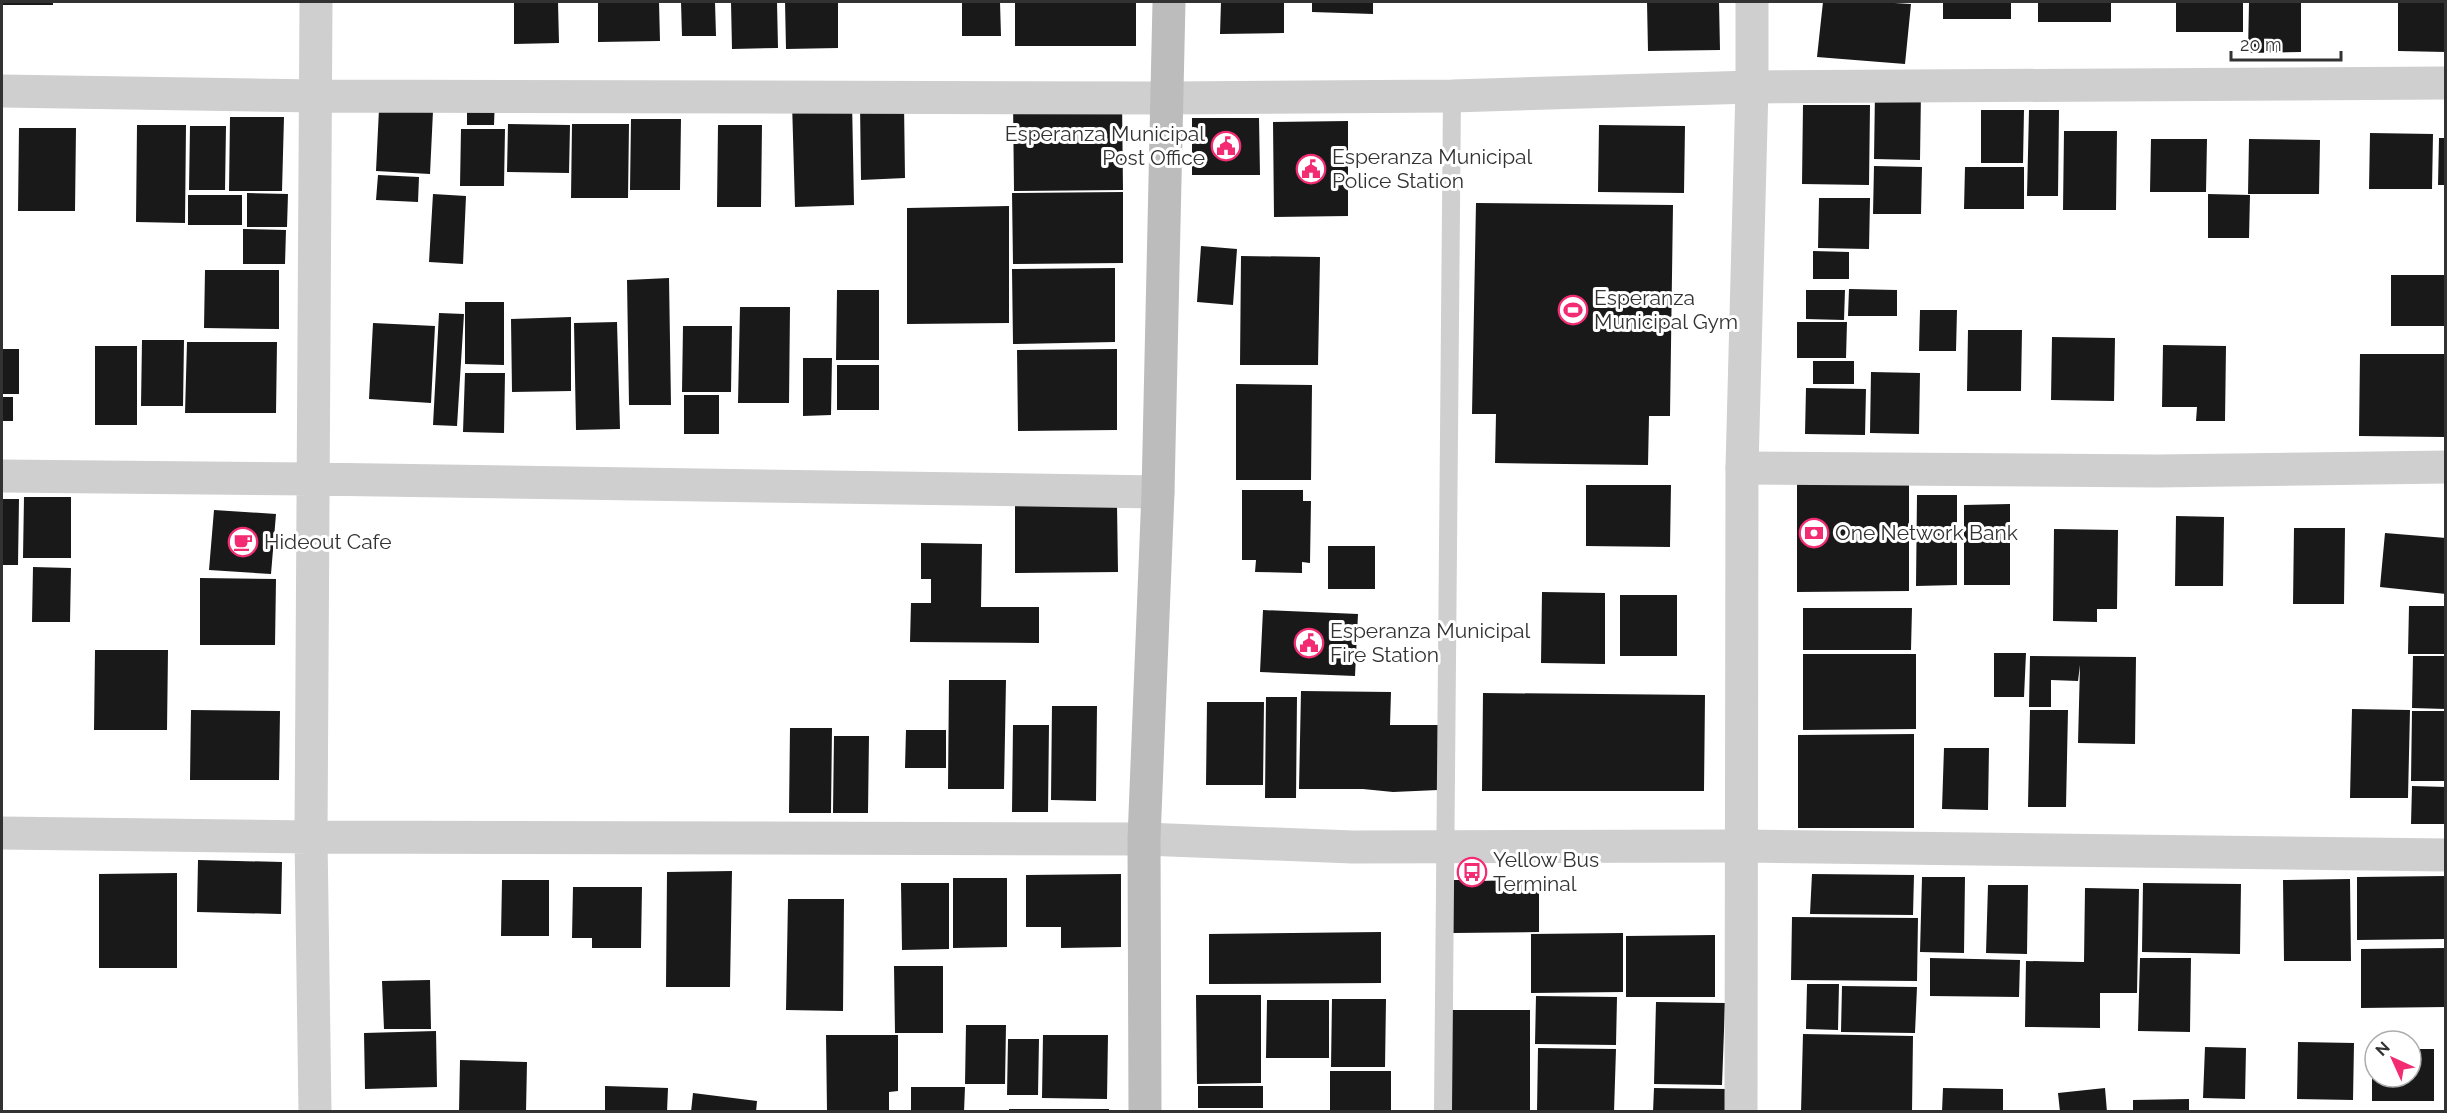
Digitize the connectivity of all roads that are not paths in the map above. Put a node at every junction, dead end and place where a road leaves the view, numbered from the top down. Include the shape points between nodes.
1 (316, 2) edge
2 (1169, 2) edge
3 (1752, 2) edge
4 (2445, 83) edge
5 (1752, 87) junction
6 (2, 91) edge
7 (315, 96) junction
8 (1452, 96) junction
9 (1167, 98) junction
10 (2445, 467) edge
11 (1742, 468) junction
12 (2, 476) edge
13 (313, 479) junction
14 (1158, 492) junction
15 (2, 832) edge
16 (311, 837) junction
17 (1144, 839) junction
18 (1743, 846) junction
19 (1444, 847) junction
20 (2445, 855) edge
21 (315, 1112) edge
22 (1146, 1112) edge
23 (1443, 1112) edge
24 (1741, 1112) edge

1 - 7 street
2 - 9 main road
3 - 5 street
4 - 5 street
5 - 8 street
5 - 11 street
6 - 7 street
7 - 9 street
7 - 13 street
8 - 9 street
8 - 19 lane
9 - 14 main road
10 - 11 street via 2157,471
11 - 18 street
12 - 13 street
13 - 14 street
13 - 16 street
14 - 17 main road
15 - 16 street
16 - 17 street
16 - 21 street
17 - 19 street
17 - 22 main road
18 - 19 street
18 - 20 street
18 - 24 street
19 - 23 lane

